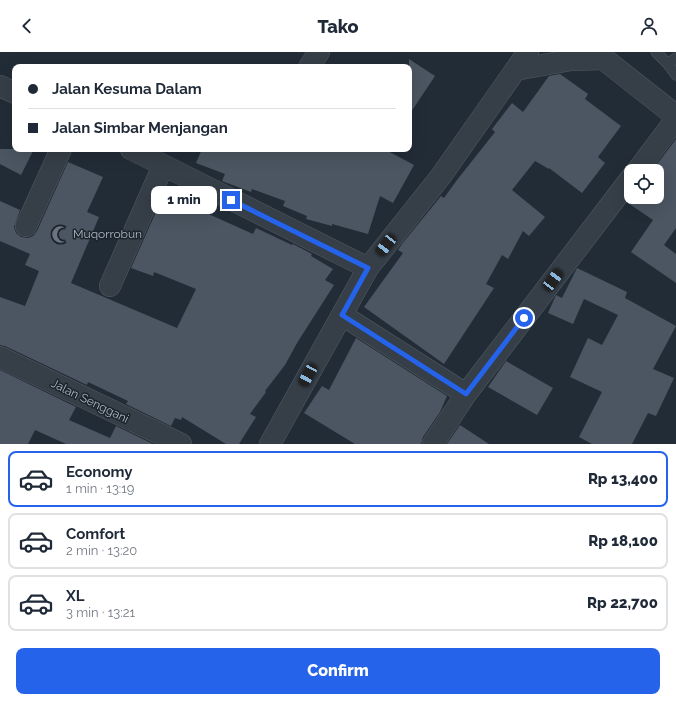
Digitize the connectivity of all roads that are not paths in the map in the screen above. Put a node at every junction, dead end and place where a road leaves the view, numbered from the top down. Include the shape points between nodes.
1 (319, 52) edge
2 (528, 52) edge
3 (656, 52) edge
4 (600, 55) edge
5 (672, 61) edge
6 (311, 64) edge
7 (514, 70) junction
8 (676, 75) edge
9 (0, 86) edge
10 (12, 92) edge
11 (676, 116) edge
12 (676, 119) edge
13 (60, 152) edge
14 (137, 152) edge
15 (642, 164) edge
16 (163, 166) junction
17 (624, 187) edge
18 (26, 226) dead end
19 (368, 268) junction
20 (110, 286) dead end
21 (342, 315) junction
22 (0, 358) edge
23 (466, 394) junction
24 (181, 444) edge
25 (270, 444) edge
26 (433, 444) edge

1 - 6 street
2 - 7 street
3 - 5 lane
4 - 7 street
4 - 11 street
5 - 8 lane
7 - 19 street via 441,176
9 - 10 street
12 - 15 street
13 - 18 street
14 - 16 street
16 - 19 street
16 - 20 street
17 - 23 street
19 - 21 street
21 - 23 street
21 - 25 street
22 - 24 street, Jalan Senggani
23 - 26 street

